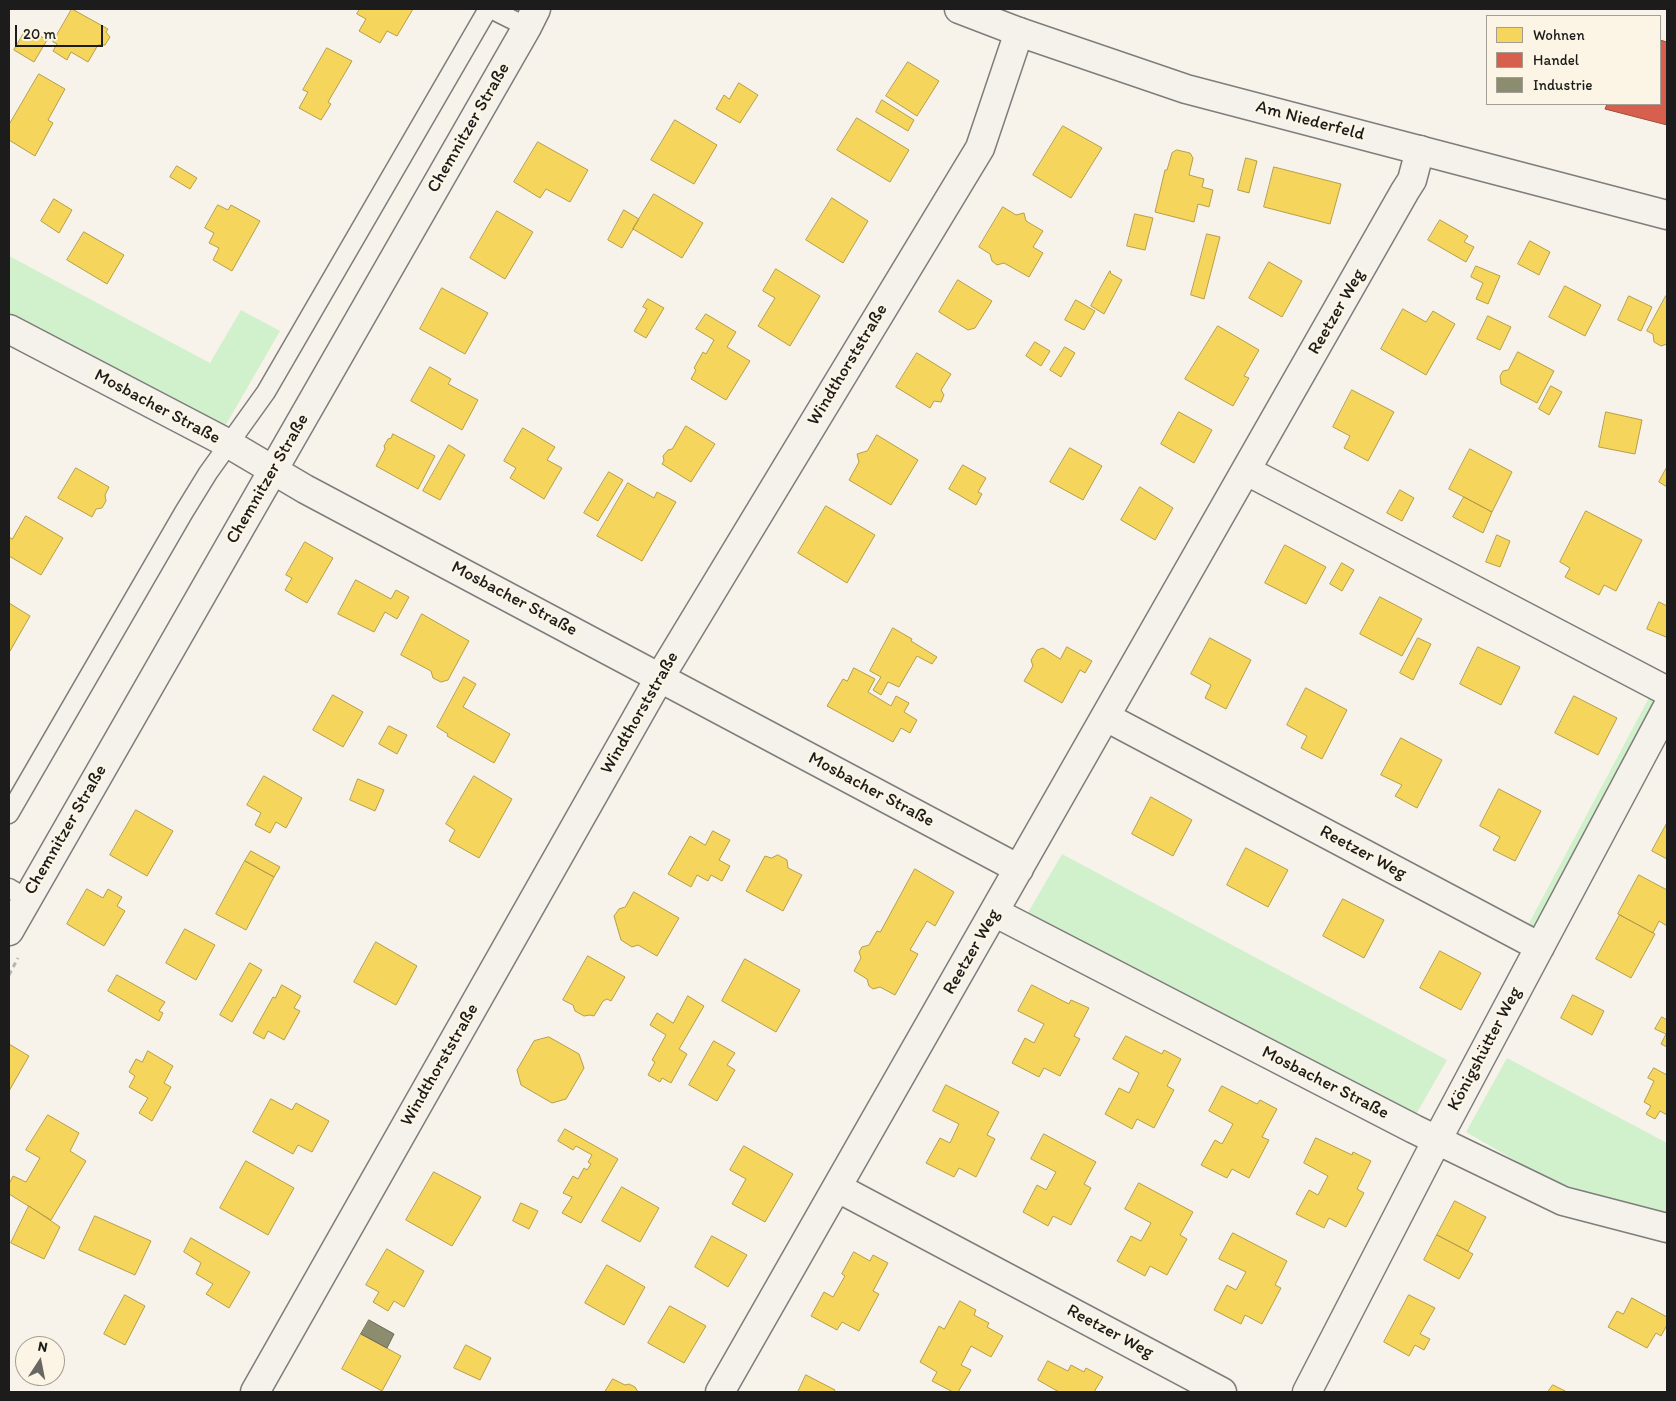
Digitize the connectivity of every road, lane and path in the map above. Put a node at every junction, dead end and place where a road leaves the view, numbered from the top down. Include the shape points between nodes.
1 (490, 9) edge
2 (959, 9) edge
3 (531, 18) edge
4 (1019, 32) junction
5 (1420, 150) junction
6 (1667, 215) edge
7 (9, 329) edge
8 (228, 444) junction
9 (272, 471) junction
10 (1247, 471) junction
11 (660, 677) junction
12 (1667, 691) edge
13 (1667, 708) edge
14 (1106, 717) junction
15 (9, 814) edge
16 (1019, 869) junction
17 (18, 894) edge
18 (994, 912) junction
19 (9, 931) edge
20 (1540, 947) junction
21 (1437, 1140) junction
22 (838, 1188) junction
23 (1667, 1228) edge
24 (255, 1392) edge
25 (720, 1392) edge
26 (1222, 1392) edge
27 (1307, 1392) edge

1 - 3 lane, Chemnitzer Straße
1 - 8 lane, Chemnitzer Straße via 266,392
2 - 4 street, Am Niederfeld
3 - 9 street, Chemnitzer Straße
4 - 5 street, Am Niederfeld via 1186,89
4 - 11 street, Windthorststraße via 980,148
5 - 6 street, Am Niederfeld
5 - 10 street, Reetzer Weg via 1412,180
7 - 8 street, Mosbacher Straße
8 - 9 street, Mosbacher Straße
8 - 15 lane, Chemnitzer Straße via 184,512
9 - 11 street, Mosbacher Straße
9 - 17 street, Chemnitzer Straße
10 - 12 street
10 - 14 street, Reetzer Weg
11 - 16 street, Mosbacher Straße
11 - 24 street, Windthorststraße
13 - 20 street, Königshütter Weg
14 - 16 street, Reetzer Weg
14 - 20 street, Reetzer Weg
16 - 18 street, Reetzer Weg
17 - 19 street, Chemnitzer Straße
18 - 21 street, Mosbacher Straße
18 - 22 street, Reetzer Weg
20 - 21 street, Königshütter Weg
21 - 23 street, Mosbacher Straße via 1562,1201
21 - 27 street, Königshütter Weg
22 - 25 street, Reetzer Weg
22 - 26 street, Reetzer Weg

